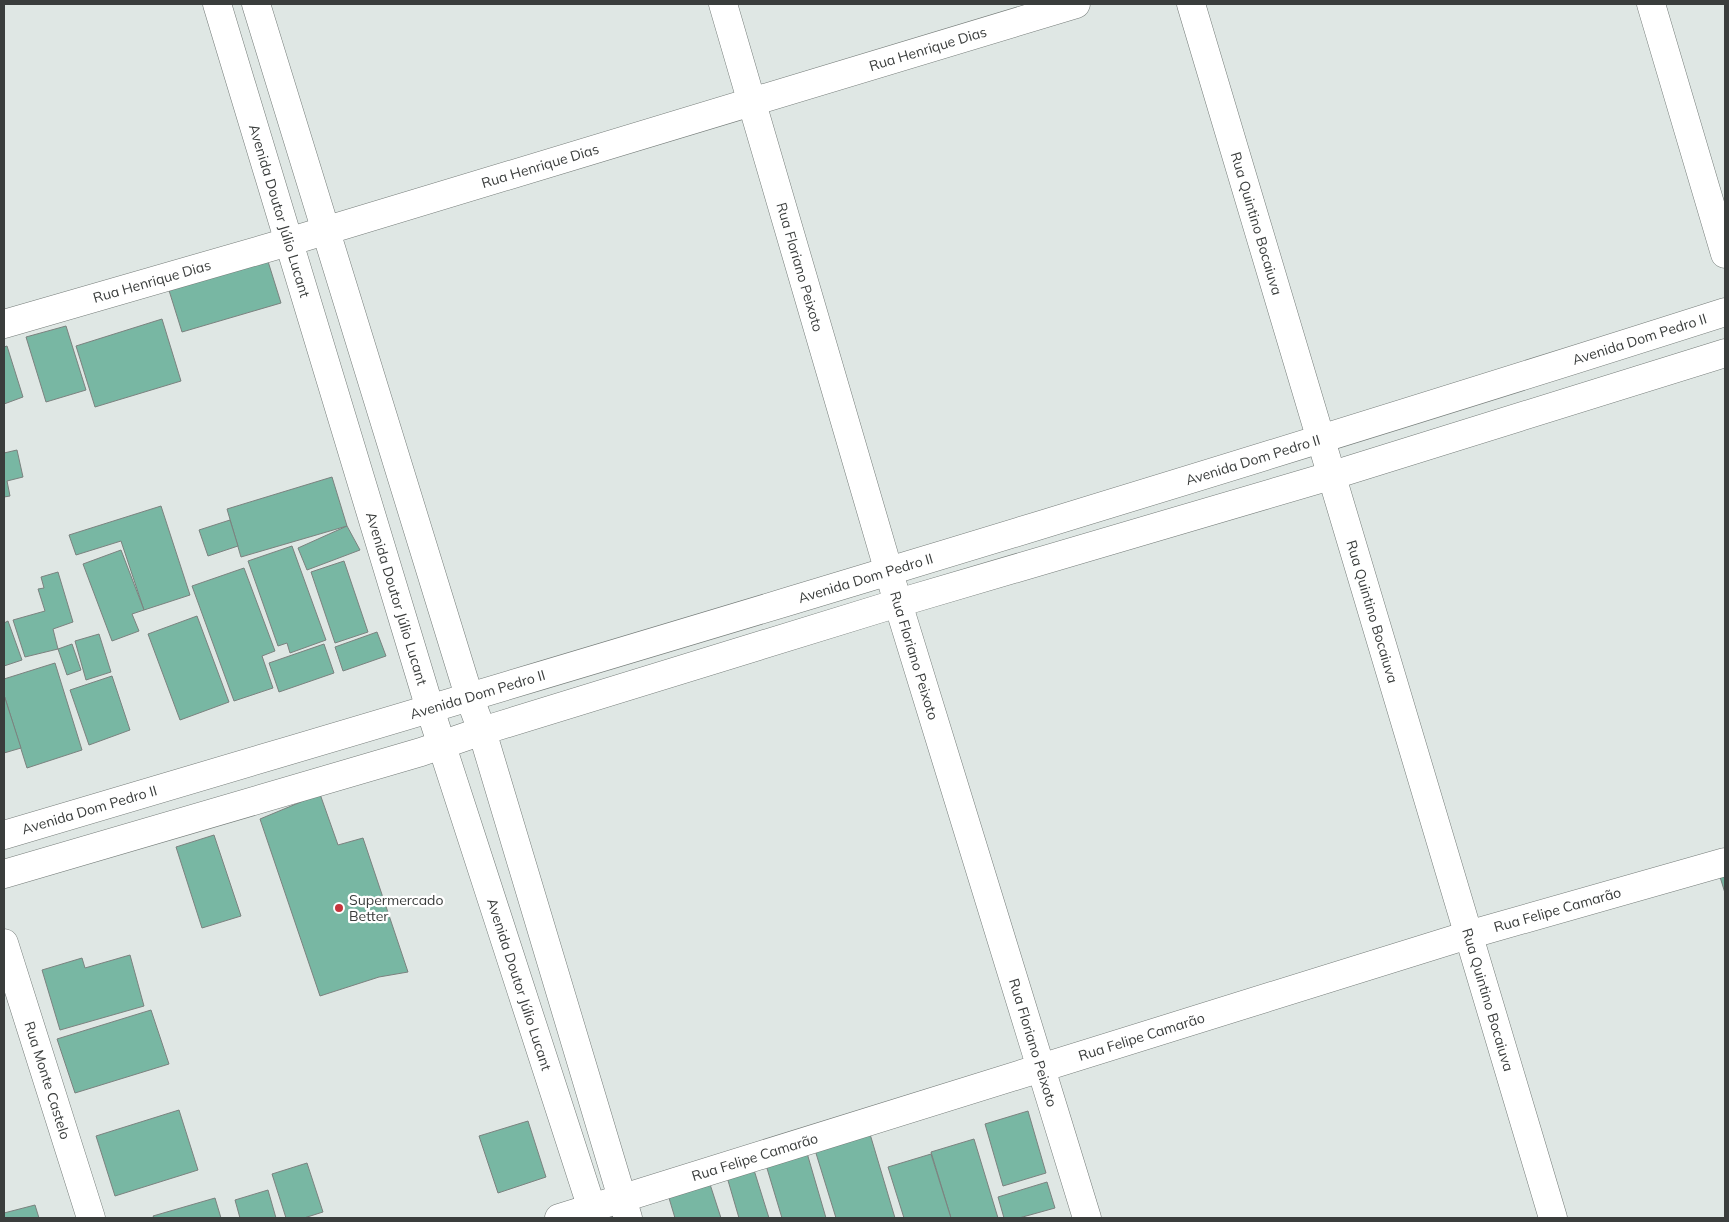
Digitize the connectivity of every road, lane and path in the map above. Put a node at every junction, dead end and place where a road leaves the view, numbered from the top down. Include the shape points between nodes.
1 (723, 4) edge
2 (1076, 4) edge
3 (1191, 4) edge
4 (1651, 4) edge
5 (257, 7) edge
6 (220, 12) edge
7 (752, 104) junction
8 (326, 231) junction
9 (288, 242) junction
10 (1725, 254) edge
11 (1725, 312) edge
12 (4, 324) edge
13 (1725, 353) edge
14 (1320, 441) junction
15 (1330, 476) junction
16 (406, 491) junction
17 (368, 506) junction
18 (890, 572) junction
19 (898, 603) junction
20 (469, 696) junction
21 (430, 709) junction
22 (482, 731) junction
23 (442, 746) junction
24 (4, 835) edge
25 (1725, 862) edge
26 (4, 874) edge
27 (1468, 934) junction
28 (4, 943) edge
29 (551, 961) junction
30 (516, 974) junction
31 (1042, 1068) junction
32 (625, 1208) edge
33 (593, 1213) edge
34 (91, 1218) edge
35 (559, 1218) edge
36 (1087, 1218) edge
37 (1552, 1218) edge

1 - 7 street, Rua Floriano Peixoto
2 - 7 street, Rua Henrique Dias
3 - 14 street, Rua Quintino Bocaiuva
4 - 10 street
5 - 6 street
5 - 8 street
6 - 9 street, Avenida Doutor Júlio Lucant
7 - 8 street, Rua Henrique Dias
7 - 18 street, Rua Floriano Peixoto
8 - 9 street, Rua Henrique Dias
8 - 16 street
9 - 12 street, Rua Henrique Dias
9 - 17 street, Avenida Doutor Júlio Lucant
11 - 14 street, Avenida Dom Pedro II
13 - 15 street
14 - 15 street, Rua Quintino Bocaiuva
14 - 18 street, Avenida Dom Pedro II
15 - 19 street
15 - 27 street, Rua Quintino Bocaiuva
16 - 17 street
16 - 20 street
17 - 21 street, Avenida Doutor Júlio Lucant
18 - 19 street, Rua Floriano Peixoto
18 - 20 street, Avenida Dom Pedro II
19 - 22 street
19 - 31 street, Rua Floriano Peixoto
20 - 21 street, Avenida Dom Pedro II
20 - 22 street
21 - 23 street, Avenida Doutor Júlio Lucant
21 - 24 street, Avenida Dom Pedro II
22 - 23 street
22 - 29 street
23 - 26 street
23 - 30 street, Avenida Doutor Júlio Lucant
25 - 27 street, Rua Felipe Camarão
27 - 31 street, Rua Felipe Camarão
27 - 37 street, Rua Quintino Bocaiuva
28 - 34 street, Rua Monte Castelo
29 - 30 street
29 - 32 street
30 - 33 street, Avenida Doutor Júlio Lucant
31 - 32 street, Rua Felipe Camarão
31 - 36 street, Rua Floriano Peixoto
32 - 33 street, Rua Felipe Camarão
33 - 35 street, Rua Felipe Camarão

